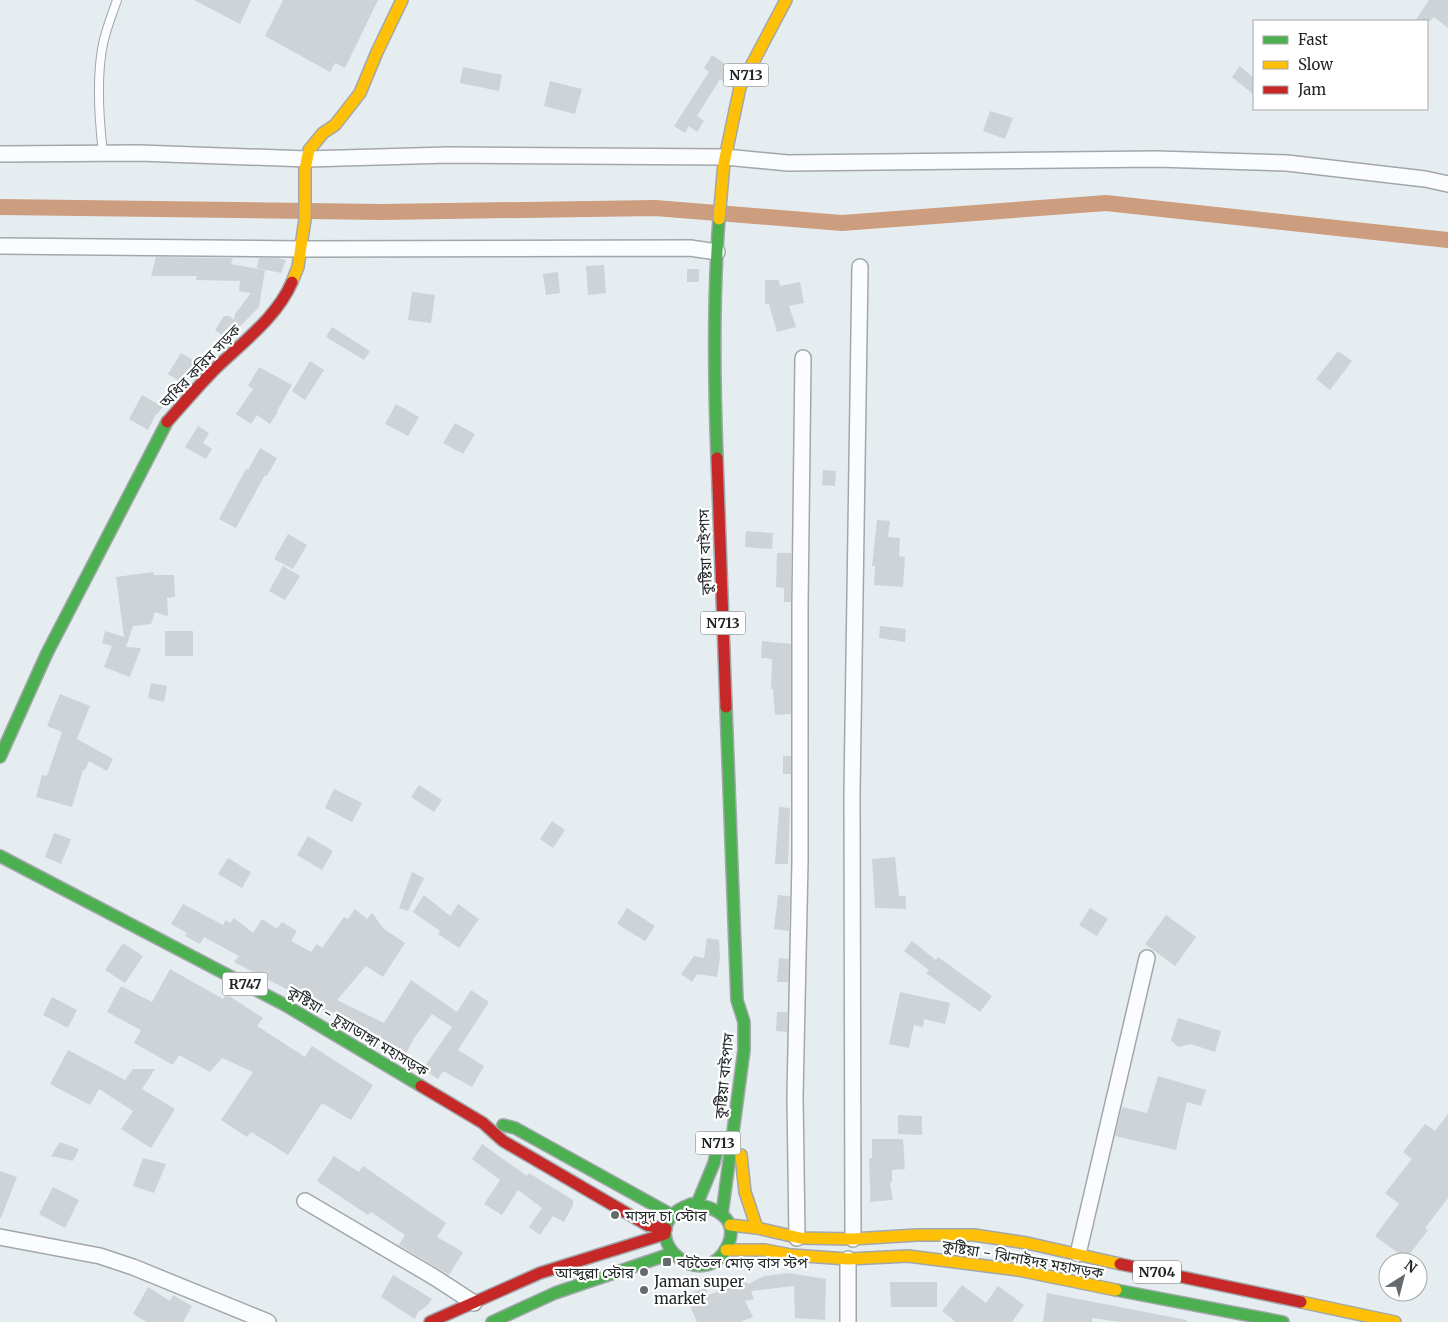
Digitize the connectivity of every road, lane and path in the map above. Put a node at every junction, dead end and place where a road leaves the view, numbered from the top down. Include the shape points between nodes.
1 (117, 0) edge
2 (402, 0) edge
3 (786, 0) edge
4 (103, 153) junction
5 (0, 154) edge
6 (725, 160) junction
7 (306, 164) junction
8 (1448, 184) edge
9 (0, 246) edge
10 (301, 249) junction
11 (717, 249) junction
12 (860, 267) dead end
13 (803, 358) dead end
14 (0, 757) edge
15 (0, 856) edge
16 (1147, 958) dead end
17 (737, 1000) junction
18 (730, 1021) dead end
19 (736, 1098) junction
20 (483, 1123) junction
21 (719, 1134) dead end
22 (684, 1192) dead end
23 (305, 1201) dead end
24 (697, 1204) junction
25 (675, 1212) junction
26 (722, 1214) junction
27 (730, 1225) junction
28 (757, 1228) junction
29 (665, 1231) junction
30 (0, 1237) edge
31 (798, 1238) junction
32 (853, 1239) junction
33 (726, 1250) junction
34 (673, 1253) junction
35 (995, 1253) junction
36 (1078, 1254) junction
37 (842, 1258) junction
38 (474, 1303) junction
39 (1340, 1317) edge
40 (268, 1322) edge
41 (430, 1322) edge
42 (492, 1322) edge
43 (848, 1322) edge
44 (1283, 1322) edge
45 (1395, 1322) edge

1 - 4 lane via 99,63
2 - 7 main road, অধির করিম সড়ক via 360,93 334,125 316,140 309,150
3 - 6 main road, কুষ্টিয়া বাইপাস / N713 via 740,87
4 - 5 street
4 - 7 street
6 - 7 street via 448,155
6 - 8 street via 788,163 1156,160 1288,163
6 - 11 main road, কুষ্টিয়া বাইপাস / N713
7 - 10 main road, অধির করিম সড়ক
9 - 10 street
10 - 11 street
10 - 14 main road, অধির করিম সড়ক via 298,267 285,298 165,425 47,653
11 - 17 main road, কুষ্টিয়া বাইপাস / N713 via 714,389
12 - 32 street via 852,794
13 - 31 street via 795,1096
15 - 20 main road, কুষ্টিয়া - চুয়াডাঙ্গা মহাসড়ক / R747 via 285,1005
16 - 36 street
17 - 18 main road, কুষ্টিয়া বাইপাস / N713
17 - 19 main road, কুষ্টিয়া বাইপাস / N713 via 744,1022 744,1050
19 - 26 main road, কুষ্টিয়া বাইপাস / N713
19 - 28 main road via 741,1177 750,1215
20 - 25 main road via 514,1128
20 - 29 main road, কুষ্টিয়া - চুয়াডাঙ্গা মহাসড়ক / R747 via 503,1141 647,1226
21 - 24 main road, কুষ্টিয়া বাইপাস / N713 via 714,1162
22 - 25 main road
23 - 38 street
24 - 25 main road
24 - 26 main road via 705,1204
25 - 29 main road
26 - 27 main road
27 - 28 main road, কুষ্টিয়া - ঝিনাইদহ মহাসড়ক
27 - 33 main road
28 - 31 main road, কুষ্টিয়া - ঝিনাইদহ মহাসড়ক
29 - 34 main road
29 - 38 main road via 540,1273
30 - 40 street via 100,1256
31 - 32 main road, কুষ্টিয়া - ঝিনাইদহ মহাসড়ক
32 - 35 main road, কুষ্টিয়া - ঝিনাইদহ মহাসড়ক / N704 via 974,1236
33 - 34 main road via 715,1262 696,1266 682,1262
33 - 37 main road, কুষ্টিয়া - ঝিনাইদহ মহাসড়ক / N704 via 765,1250
34 - 42 main road via 555,1293
35 - 36 main road, কুষ্টিয়া - ঝিনাইদহ মহাসড়ক / N704 via 1027,1243
35 - 37 main road, কুষ্টিয়া - ঝিনাইদহ মহাসড়ক / N704
35 - 44 main road, কুষ্টিয়া - ঝিনাইদহ মহাসড়ক / N704
36 - 39 main road, কুষ্টিয়া - ঝিনাইদহ মহাসড়ক / N704
37 - 43 street
38 - 41 main road
39 - 45 main road, কুষ্টিয়া - ঝিনাইদহ মহাসড়ক / N704

